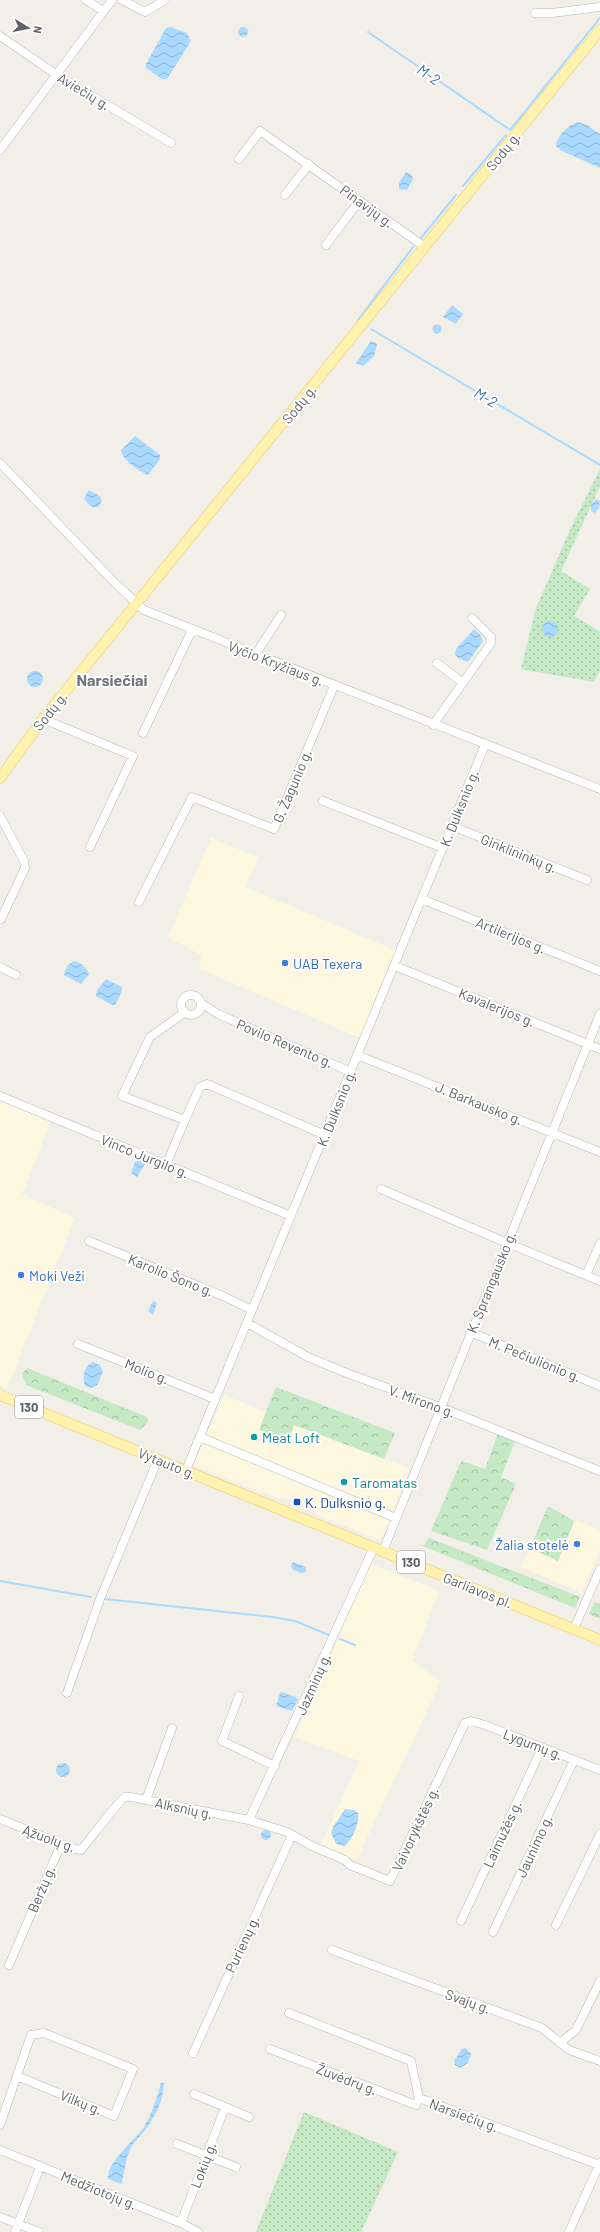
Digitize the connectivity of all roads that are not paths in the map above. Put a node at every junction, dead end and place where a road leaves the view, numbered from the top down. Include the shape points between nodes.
1 (86, 0) edge
2 (112, 0) edge
3 (122, 0) edge
4 (165, 0) edge
5 (600, 7) edge
6 (103, 11) junction
7 (535, 13) dead end
8 (600, 30) edge
9 (0, 36) edge
10 (57, 75) junction
11 (171, 143) dead end
12 (0, 150) edge
13 (239, 159) dead end
14 (309, 164) junction
15 (285, 195) dead end
16 (359, 201) junction
17 (326, 245) dead end
18 (425, 247) junction
19 (0, 463) edge
20 (138, 604) junction
21 (281, 615) dead end
22 (472, 618) dead end
23 (192, 630) junction
24 (255, 655) junction
25 (437, 663) dead end
26 (463, 683) junction
27 (334, 686) junction
28 (43, 719) junction
29 (433, 725) junction
30 (143, 733) dead end
31 (485, 746) junction
32 (0, 778) edge
33 (600, 789) edge
34 (323, 801) dead end
35 (0, 816) edge
36 (452, 826) junction
37 (90, 847) dead end
38 (443, 848) junction
39 (587, 880) dead end
40 (422, 899) junction
41 (139, 902) dead end
42 (1, 919) dead end
43 (394, 966) junction
44 (0, 967) edge
45 (600, 971) edge
46 (16, 975) dead end
47 (201, 1003) junction
48 (185, 1012) junction
49 (196, 1013) junction
50 (218, 1014) junction
51 (600, 1014) edge
52 (588, 1044) junction
53 (600, 1049) edge
54 (358, 1055) junction
55 (351, 1072) junction
56 (0, 1096) edge
57 (185, 1120) junction
58 (552, 1132) junction
59 (325, 1134) junction
60 (600, 1152) edge
61 (166, 1165) junction
62 (381, 1189) dead end
63 (291, 1216) junction
64 (89, 1241) dead end
65 (507, 1243) junction
66 (600, 1244) edge
67 (586, 1275) junction
68 (600, 1280) edge
69 (252, 1310) junction
70 (247, 1323) junction
71 (470, 1332) junction
72 (78, 1344) dead end
73 (600, 1386) edge
74 (0, 1395) edge
75 (215, 1399) junction
76 (440, 1407) junction
77 (200, 1437) junction
78 (158, 1459) junction
79 (186, 1470) junction
80 (600, 1471) edge
81 (396, 1518) junction
82 (334, 1531) joint
83 (379, 1549) junction
84 (600, 1569) edge
85 (574, 1629) junction
86 (600, 1640) edge
87 (66, 1693) dead end
88 (239, 1696) dead end
89 (465, 1723) joint
90 (172, 1728) dead end
91 (542, 1748) junction
92 (574, 1760) junction
93 (275, 1766) junction
94 (600, 1770) edge
95 (146, 1800) junction
96 (0, 1819) edge
97 (249, 1820) junction
98 (600, 1834) edge
99 (292, 1835) junction
100 (61, 1844) junction
101 (461, 1921) dead end
102 (556, 1925) dead end
103 (494, 1932) dead end
104 (332, 1950) dead end
105 (9, 1965) dead end
106 (600, 1981) edge
107 (289, 2013) dead end
108 (560, 2043) junction
109 (270, 2049) dead end
110 (193, 2053) dead end
111 (600, 2062) edge
112 (17, 2076) junction
113 (194, 2094) dead end
114 (419, 2098) junction
115 (225, 2107) junction
116 (249, 2117) dead end
117 (0, 2125) edge
118 (177, 2144) dead end
119 (0, 2150) edge
120 (207, 2156) junction
121 (600, 2164) edge
122 (40, 2167) junction
123 (236, 2167) dead end
124 (0, 2217) edge
125 (181, 2223) junction
126 (17, 2228) edge
127 (39, 2232) edge
128 (197, 2232) edge
129 (569, 2232) edge

1 - 6 street
2 - 6 street
3 - 4 street via 145,12
5 - 7 street
6 - 10 street
8 - 18 main road, Sodų g.
9 - 10 street, Aviečių g.
10 - 11 street, Aviečių g.
10 - 12 street
13 - 14 street, Pinavijų g. via 260,131
14 - 15 street
14 - 16 street, Pinavijų g.
16 - 17 street
16 - 18 street, Pinavijų g.
18 - 20 main road, Sodų g.
19 - 20 street, Vyčio Kryžiaus g.
20 - 23 street, Vyčio Kryžiaus g. via 156,616
20 - 28 main road, Sodų g.
21 - 24 street
22 - 26 street via 491,637 491,643
23 - 24 street, Vyčio Kryžiaus g.
23 - 30 street
24 - 27 street, Vyčio Kryžiaus g.
25 - 26 street
26 - 29 street
27 - 29 street, Vyčio Kryžiaus g.
27 - 41 street, G. Žagunio g. via 274,829 192,797
28 - 32 main road, Sodų g.
28 - 37 street via 133,756
29 - 31 street, Vyčio Kryžiaus g.
31 - 33 street, Vyčio Kryžiaus g.
31 - 36 street, K. Dulksnio g.
34 - 38 street
35 - 42 street via 24,861 25,868
36 - 38 street, K. Dulksnio g.
36 - 39 street, Ginklininkų g.
38 - 40 street, K. Dulksnio g.
40 - 43 street, K. Dulksnio g.
40 - 45 street, Artilerijos g.
43 - 52 street, Kavalerijos g.
43 - 54 street, K. Dulksnio g.
44 - 46 street
47 - 48 street, Povilo Revento g. via 195,996 186,996 182,1004
47 - 49 street
47 - 50 street, Povilo Revento g.
48 - 49 street, Povilo Revento g. via 190,1015
48 - 57 street via 150,1037 122,1096
49 - 50 street, Povilo Revento g.
50 - 55 street, Povilo Revento g.
51 - 52 street, K. Sprangausko g.
52 - 53 street, Kavalerijos g.
52 - 58 street, K. Sprangausko g.
54 - 55 street, K. Dulksnio g.
54 - 58 street, J. Barkausko g.
55 - 59 street, K. Dulksnio g.
56 - 61 street, Vinco Jurgilo g.
57 - 59 street via 200,1087 207,1084
57 - 61 street
58 - 60 street, J. Barkausko g.
58 - 65 street, K. Sprangausko g.
59 - 63 street, K. Dulksnio g.
61 - 63 street, Vinco Jurgilo g.
62 - 65 street
63 - 69 street, K. Dulksnio g.
64 - 69 street, Karolio Šono g.
65 - 67 street
65 - 71 street, K. Sprangausko g.
66 - 67 street
67 - 68 street
69 - 70 street, K. Dulksnio g.
70 - 75 street, K. Dulksnio g.
70 - 76 street, V. Mirono g. via 308,1357
71 - 73 street, M. Pečiulionio g.
71 - 76 street, K. Sprangausko g.
72 - 75 street, Molio g.
74 - 78 main road, Vytauto g. / 130
75 - 77 street, K. Dulksnio g.
76 - 80 street, V. Mirono g.
76 - 81 street, K. Sprangausko g.
77 - 79 street, K. Dulksnio g.
77 - 81 street
78 - 79 main road, Vytauto g. / 130
78 - 87 street via 100,1599
79 - 82 main road, Vytauto g. / 130
81 - 83 street, K. Sprangausko g.
82 - 83 main road, Garliavos pl. / 130
83 - 85 main road, Garliavos pl. / 130
83 - 93 street, Jazminų g.
84 - 85 street
85 - 86 main road, Garliavos pl. / 130
88 - 93 street via 222,1741
89 - 91 street, Lygumų g. via 471,1721 485,1725
89 - 99 street, Vaivorykštės g. via 390,1881 350,1865 345,1860
90 - 95 street, Alksnių g.
91 - 92 street, Lygumų g.
91 - 101 street, Laimužės g.
92 - 94 street, Lygumų g.
92 - 103 street, Jaunimo g.
93 - 97 street, Jazminų g.
95 - 97 street, Alksnių g.
95 - 100 street, Ąžuolų g. via 126,1797 120,1799 81,1850
96 - 100 street, Ąžuolų g.
97 - 99 street, Vaivorykštės g.
98 - 102 street
99 - 110 street, Purienų g.
100 - 105 street, Beržų g.
104 - 108 street, Svajų g. via 542,2028
106 - 108 street via 576,2030
107 - 114 street, Narsiečių g. via 411,2061
108 - 111 street, Svajų g. via 569,2050
109 - 114 street, Žuvėdrų g. via 416,2105
112 - 112 street, Vilkų g. via 31,2035 37,2032 133,2068 114,2116
112 - 117 street
113 - 115 street
114 - 121 street, Narsiečių g.
115 - 116 street
115 - 120 street, Lokių g.
118 - 120 street
119 - 122 street, Medžiotojų g.
120 - 123 street
120 - 125 street, Lokių g.
121 - 129 street, Narsiečių g.
122 - 125 street, Medžiotojų g.
122 - 126 street
124 - 126 street
125 - 128 street, Medžiotojų g.
126 - 127 street

